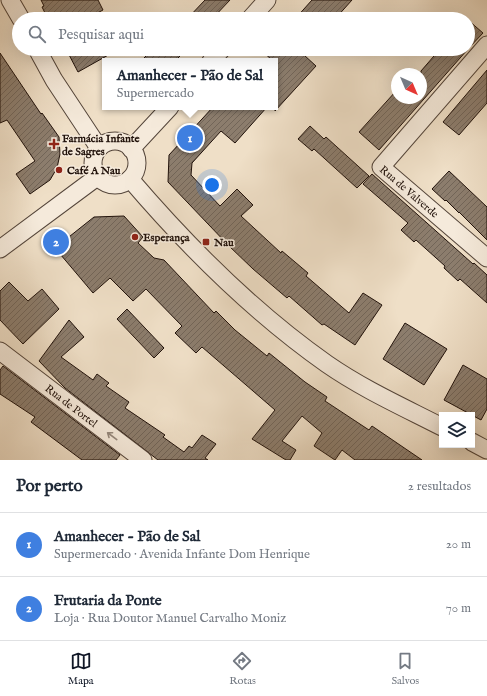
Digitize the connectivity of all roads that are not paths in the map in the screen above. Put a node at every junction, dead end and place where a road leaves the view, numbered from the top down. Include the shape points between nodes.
1 (10, 0) edge
2 (267, 0) edge
3 (17, 12) edge
4 (256, 12) edge
5 (487, 45) edge
6 (41, 56) edge
7 (167, 110) edge
8 (99, 148) junction
9 (131, 149) junction
10 (97, 177) junction
11 (130, 179) junction
12 (0, 250) edge
13 (487, 258) edge
14 (0, 351) edge
15 (439, 425) edge
16 (475, 444) edge
17 (487, 450) edge
18 (143, 460) edge

1 - 3 street
2 - 4 street
5 - 13 street, Rua de Valverde via 381,167
6 - 8 street
7 - 9 street
8 - 9 street via 105,144 119,142
8 - 10 street via 92,162
9 - 11 street via 135,154 136,168
10 - 11 street via 113,186
10 - 12 street
11 - 15 street via 195,252 286,333 369,390
18 -> 14 street, Rua de Portel
16 - 17 street

